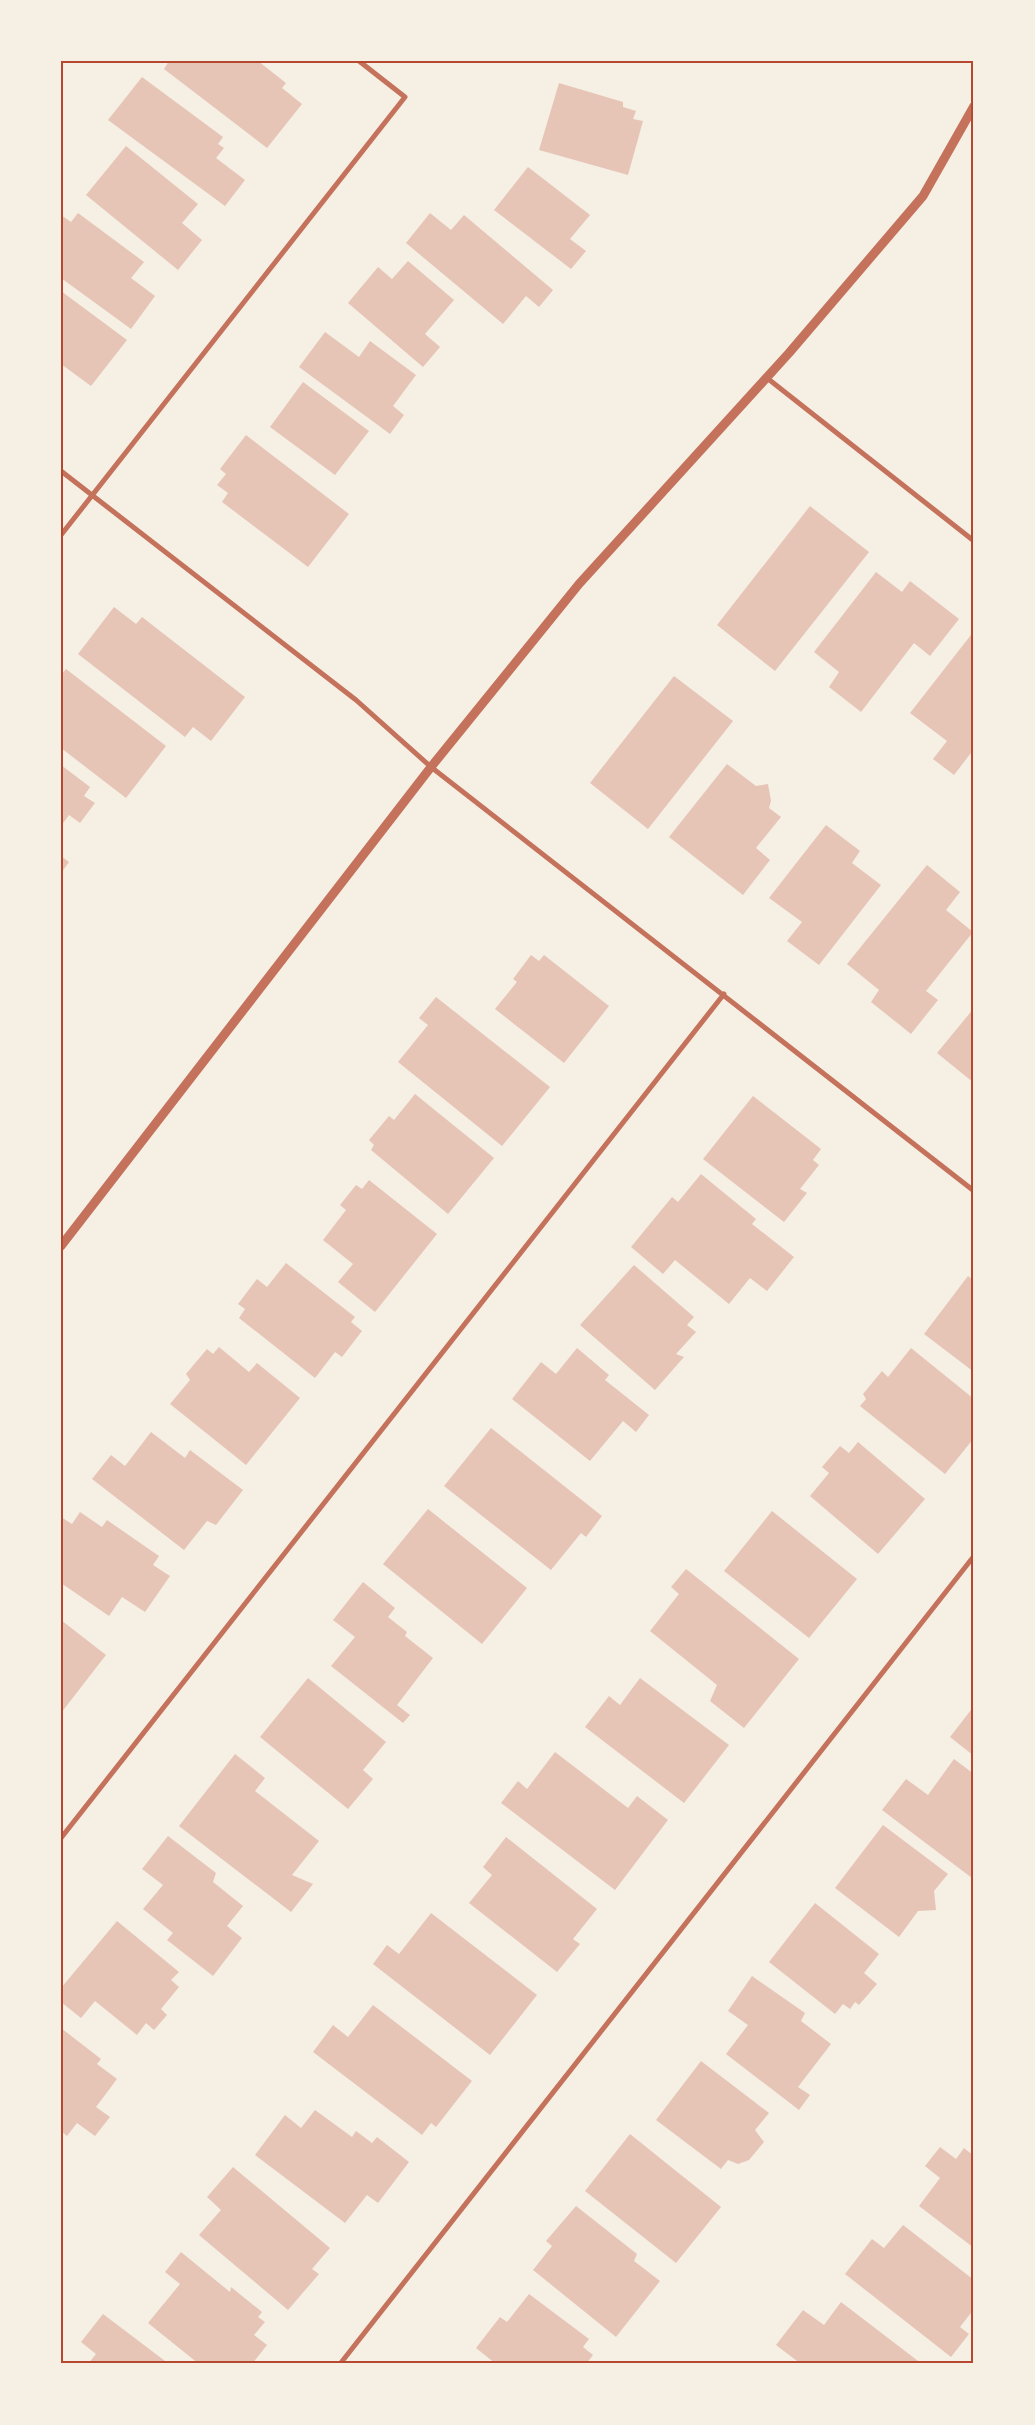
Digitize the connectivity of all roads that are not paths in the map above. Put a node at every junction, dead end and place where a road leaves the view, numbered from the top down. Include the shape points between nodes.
1 (359, 61) edge
2 (974, 106) edge
3 (767, 378) junction
4 (61, 471) edge
5 (92, 495) junction
6 (61, 536) edge
7 (974, 541) edge
8 (431, 767) junction
9 (724, 994) junction
10 (974, 1191) edge
11 (61, 1246) edge
12 (974, 1556) edge
13 (61, 1838) edge
14 (340, 2364) edge

1 - 5 street via 405,97
2 - 3 street via 923,196
3 - 7 street
3 - 8 street via 579,584
4 - 5 street
5 - 6 street
5 - 8 street via 356,700
8 - 9 street
8 - 11 street
9 - 10 street
9 - 13 street
12 - 14 street

